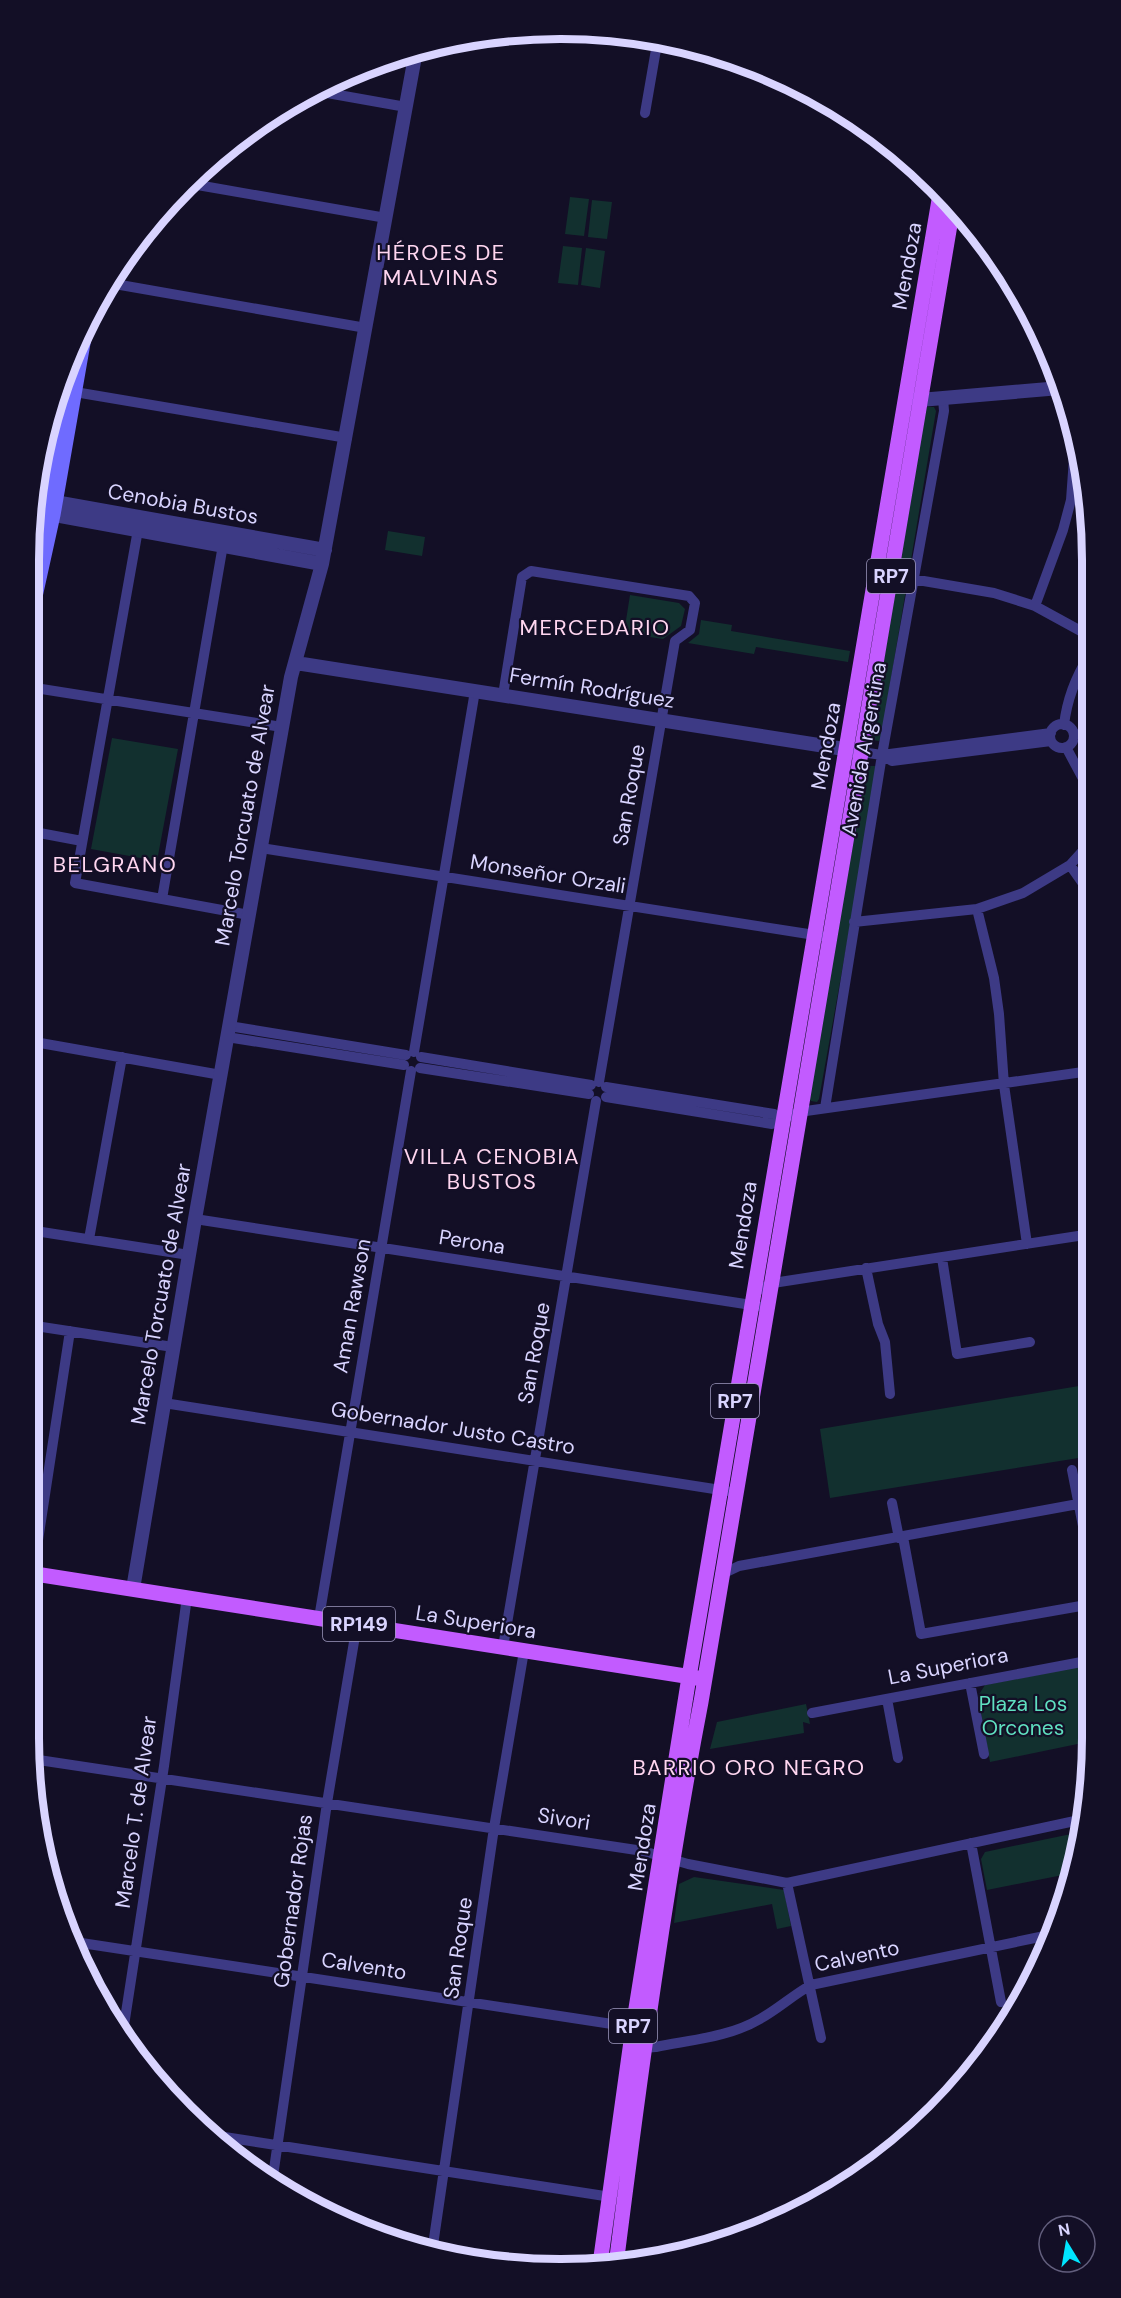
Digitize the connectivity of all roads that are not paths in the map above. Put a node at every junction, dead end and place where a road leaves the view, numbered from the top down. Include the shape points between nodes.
1 (656, 48) edge
2 (414, 61) edge
3 (329, 93) edge
4 (406, 107) junction
5 (645, 113) dead end
6 (199, 185) edge
7 (939, 202) edge
8 (951, 215) edge
9 (386, 218) junction
10 (119, 285) edge
11 (366, 328) junction
12 (1052, 389) edge
13 (68, 390) edge
14 (943, 398) junction
15 (913, 399) junction
16 (60, 415) edge
17 (347, 438) junction
18 (1074, 469) edge
19 (43, 509) edge
20 (139, 524) junction
21 (40, 533) edge
22 (224, 539) junction
23 (324, 557) junction
24 (912, 579) junction
25 (1035, 606) junction
26 (1082, 632) edge
27 (296, 663) junction
28 (1082, 667) edge
29 (39, 689) edge
30 (476, 691) junction
31 (502, 696) junction
32 (108, 699) junction
33 (194, 713) junction
34 (661, 721) junction
35 (1064, 725) junction
36 (282, 727) junction
37 (1082, 734) edge
38 (1074, 735) junction
39 (1051, 737) junction
40 (1066, 747) junction
41 (854, 751) junction
42 (882, 755) junction
43 (1082, 777) edge
44 (39, 833) edge
45 (82, 841) junction
46 (261, 848) junction
47 (1082, 852) edge
48 (1070, 865) junction
49 (444, 877) junction
50 (1082, 882) edge
51 (162, 899) junction
52 (629, 906) junction
53 (976, 909) junction
54 (249, 915) junction
55 (854, 922) junction
56 (822, 937) junction
57 (228, 1032) junction
58 (39, 1043) edge
59 (122, 1057) junction
60 (413, 1061) junction
61 (1082, 1072) edge
62 (220, 1075) junction
63 (1004, 1084) junction
64 (598, 1091) junction
65 (825, 1108) junction
66 (799, 1112) junction
67 (782, 1120) junction
68 (195, 1219) junction
69 (39, 1232) edge
70 (1082, 1235) edge
71 (89, 1239) junction
72 (1027, 1244) junction
73 (381, 1248) junction
74 (189, 1255) junction
75 (942, 1258) junction
76 (758, 1263) junction
77 (866, 1268) junction
78 (566, 1277) junction
79 (771, 1283) junction
80 (753, 1304) junction
81 (39, 1326) edge
82 (69, 1331) junction
83 (1030, 1342) dead end
84 (173, 1347) junction
85 (890, 1394) dead end
86 (164, 1403) junction
87 (350, 1432) junction
88 (535, 1461) junction
89 (1072, 1470) dead end
90 (728, 1491) junction
91 (892, 1503) dead end
92 (1078, 1504) junction
93 (39, 1522) edge
94 (1082, 1523) edge
95 (901, 1537) junction
96 (711, 1545) junction
97 (725, 1555) junction
98 (739, 1566) junction
99 (39, 1574) edge
100 (722, 1574) junction
101 (705, 1582) junction
102 (133, 1589) junction
103 (187, 1597) junction
104 (1082, 1606) edge
105 (319, 1618) junction
106 (357, 1624) junction
107 (503, 1647) junction
108 (524, 1650) junction
109 (1082, 1662) edge
110 (697, 1678) junction
111 (970, 1683) junction
112 (887, 1699) junction
113 (812, 1713) dead end
114 (984, 1754) dead end
115 (898, 1758) dead end
116 (40, 1760) edge
117 (162, 1778) junction
118 (327, 1803) junction
119 (1075, 1821) edge
120 (494, 1828) junction
121 (971, 1843) junction
122 (666, 1858) junction
123 (788, 1882) junction
124 (1042, 1937) edge
125 (82, 1943) edge
126 (991, 1948) junction
127 (135, 1952) junction
128 (303, 1976) junction
129 (811, 1985) junction
130 (470, 2002) junction
131 (1001, 2002) dead end
132 (124, 2023) edge
133 (640, 2028) junction
134 (821, 2038) dead end
135 (643, 2048) junction
136 (226, 2137) edge
137 (278, 2145) junction
138 (444, 2171) junction
139 (274, 2173) edge
140 (611, 2197) junction
141 (433, 2243) edge
142 (617, 2256) edge
143 (601, 2257) edge

1 - 5 street
2 - 4 street, Marcelo Torcuato de Alvear
3 - 4 street
4 - 9 street, Marcelo Torcuato de Alvear
6 - 9 street
7 - 15 main road, Mendoza / RP7
8 - 15 main road, Mendoza / RP7
9 - 11 street, Marcelo Torcuato de Alvear
10 - 11 street
11 - 17 street, Marcelo Torcuato de Alvear
12 - 14 street
13 - 17 street
14 - 15 street
14 - 24 street, Avenida Argentina via 944,411
15 - 41 main road, Mendoza / RP7
16 - 19 main road
17 - 23 street, Marcelo Torcuato de Alvear
18 - 25 street via 1071,500
19 - 20 street, Cenobia Bustos
19 - 21 main road
20 - 22 street, Cenobia Bustos
20 - 32 street
22 - 23 street, Cenobia Bustos
22 - 33 street
23 - 27 street, Marcelo Torcuato de Alvear
24 - 25 street via 994,592
24 - 42 street, Avenida Argentina
25 - 26 street
27 - 30 street, Fermín Rodríguez
27 - 36 street, Marcelo Torcuato de Alvear
28 - 35 street via 1067,703
29 - 32 street
30 - 31 street, Fermín Rodríguez
30 - 49 street, Aman Rawson
31 - 34 street, Fermín Rodríguez
31 - 34 street, San Roque via 522,577 531,571 689,596 695,603 690,630 675,641
32 - 33 street
32 - 45 street
33 - 36 street
33 - 51 street
34 - 41 street, Fermín Rodríguez
34 - 52 street, San Roque
35 - 38 street
35 - 39 street via 1057,726
36 - 46 street, Marcelo Torcuato de Alvear
37 - 38 street
38 - 40 street
39 - 40 street via 1058,747
39 - 42 street, Fermín Rodríguez
40 - 43 street
41 - 42 street, Fermín Rodríguez
41 - 56 main road, Mendoza / RP7
42 - 55 street, Avenida Argentina
44 - 45 street
45 - 51 street via 75,883
46 - 49 street, Monseñor Orzali
46 - 54 street, Marcelo Torcuato de Alvear
47 - 48 street
48 - 50 street
48 - 53 street via 1023,893
49 - 52 street, Monseñor Orzali
49 - 60 street, Aman Rawson
51 - 54 street
52 - 56 street, Monseñor Orzali
52 - 64 street, San Roque
53 - 55 street
53 - 63 street via 994,978
54 - 57 street, Marcelo Torcuato de Alvear
55 - 65 street, Avenida Argentina
56 - 66 main road, Mendoza / RP7
56 - 67 main road, Mendoza / RP7
57 - 60 street
57 - 62 street, Marcelo Torcuato de Alvear
58 - 59 street
59 - 62 street
59 - 71 street
60 - 64 street
60 - 73 street, Aman Rawson
61 - 63 street
62 - 68 street, Marcelo Torcuato de Alvear
63 - 65 street
63 - 72 street
64 - 67 street via 772,1124
64 - 78 street, San Roque
65 - 66 street
66 - 67 street
66 - 79 main road, Mendoza / RP7
67 - 76 main road, Mendoza / RP7
68 - 73 street, Perona
68 - 74 street, Marcelo Torcuato de Alvear
69 - 71 street
70 - 72 street
71 - 74 street
72 - 75 street
73 - 78 street, Perona
73 - 87 street, Aman Rawson
74 - 84 street, Marcelo Torcuato de Alvear
75 - 77 street
75 - 83 street via 957,1354
76 - 79 street
76 - 80 main road, Mendoza / RP7
77 - 79 street
77 - 85 street via 885,1342
78 - 80 street, Perona
78 - 88 street, San Roque
79 - 80 main road, Mendoza / RP7
80 - 90 main road, Mendoza / RP7
80 - 90 main road, Mendoza / RP7 via 762,1329
81 - 82 street
82 - 84 street
82 - 93 street
84 - 86 street, Marcelo Torcuato de Alvear
86 - 87 street, Gobernador Justo Castro
86 - 102 street, Marcelo Torcuato de Alvear
87 - 88 street, Gobernador Justo Castro
87 - 105 street, Aman Rawson
88 - 90 street, Gobernador Justo Castro
88 - 107 street, San Roque
89 - 92 street
90 - 96 main road, Mendoza / RP7
90 - 97 main road, Mendoza / RP7
91 - 95 street
92 - 94 street
92 - 95 street
95 - 98 street
95 - 104 street via 921,1634
96 - 97 street
96 - 101 main road, Mendoza / RP7
97 - 98 street
97 - 100 main road, Mendoza / RP7
98 - 100 street
99 - 102 main road, La Superiora / RP149
100 - 101 street
100 - 110 main road, Mendoza / RP7
101 - 110 main road, Mendoza / RP7
102 - 103 main road, La Superiora / RP149
103 - 105 main road, La Superiora / RP149
103 - 117 street, Marcelo T. de Alvear
105 - 106 main road, La Superiora / RP149
106 - 107 main road, La Superiora / RP149
106 - 118 street, Gobernador Rojas
107 - 108 main road, La Superiora / RP149
108 - 110 main road, La Superiora / RP149
108 - 120 street, San Roque
109 - 111 street, La Superiora
110 - 122 main road, Mendoza / RP7
111 - 112 street, La Superiora
111 - 114 street
112 - 113 street, La Superiora
112 - 115 street
116 - 117 street, Sivori
117 - 118 street, Sivori
117 - 127 street, Marcelo T. de Alvear
118 - 120 street, Sivori
118 - 128 street, Gobernador Rojas
119 - 121 street, Sivori
120 - 122 street, Sivori
120 - 130 street, San Roque
121 - 123 street, Sivori
121 - 126 street
122 - 123 street, Sivori
122 - 133 main road, Mendoza / RP7
123 - 129 street
124 - 126 street, Calvento
125 - 127 street, Calvento
126 - 129 street, Calvento
126 - 131 street
127 - 128 street, Calvento
127 - 132 street, Marcelo T. de Alvear
128 - 130 street, Calvento
128 - 137 street, Gobernador Rojas
129 - 134 street
129 - 135 street, Calvento via 759,2020 728,2032
130 - 133 street, Calvento
130 - 138 street, San Roque
133 - 135 main road, Mendoza / RP7
133 - 140 main road, Mendoza / RP7
135 - 142 main road, Mendoza / RP7
136 - 137 street
137 - 138 street
137 - 139 street, Gobernador Rojas
138 - 140 street
138 - 141 street, San Roque
140 - 143 main road, Mendoza / RP7

